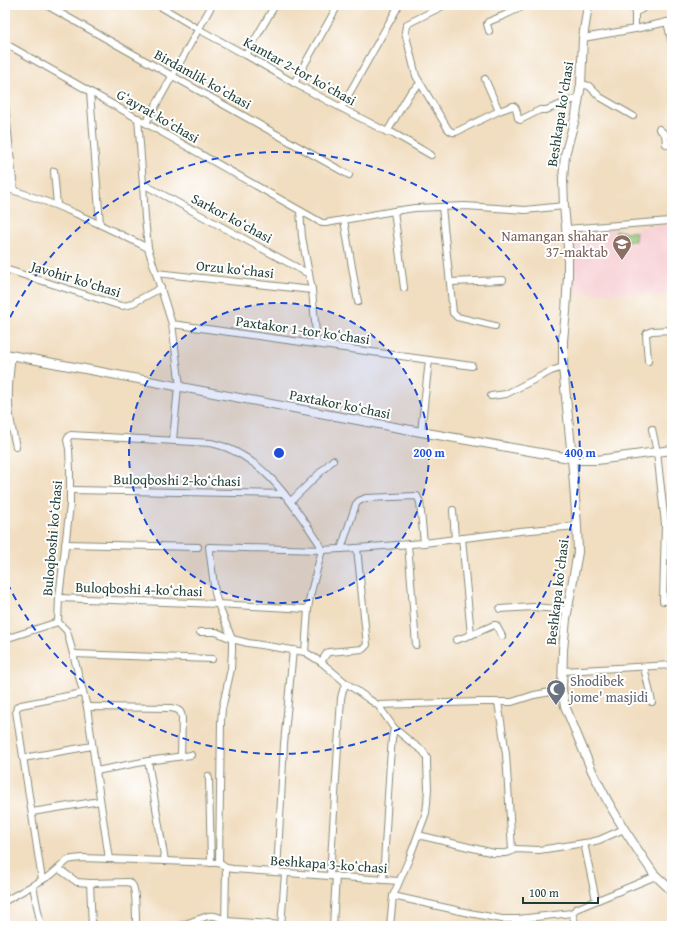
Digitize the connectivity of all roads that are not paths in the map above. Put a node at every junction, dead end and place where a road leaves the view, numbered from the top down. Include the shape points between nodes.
1 (46, 5) edge
2 (158, 5) edge
3 (212, 5) edge
4 (274, 5) edge
5 (338, 5) edge
6 (399, 5) edge
7 (442, 5) edge
8 (526, 5) edge
9 (588, 5) edge
10 (646, 5) edge
11 (670, 22) edge
12 (198, 29) junction
13 (635, 29) junction
14 (489, 31) dead end
15 (583, 38) junction
16 (672, 43) edge
17 (5, 44) edge
18 (246, 55) junction
19 (172, 75) junction
20 (485, 79) dead end
21 (294, 83) junction
22 (420, 84) junction
23 (581, 84) junction
24 (90, 92) junction
25 (578, 98) junction
26 (5, 105) edge
27 (341, 108) junction
28 (499, 111) junction
29 (632, 116) dead end
30 (138, 118) junction
31 (146, 123) junction
32 (659, 129) dead end
33 (387, 132) junction
34 (672, 145) edge
35 (432, 155) dead end
36 (54, 171) dead end
37 (349, 175) dead end
38 (143, 184) junction
39 (5, 188) edge
40 (14, 190) junction
41 (57, 205) junction
42 (564, 206) junction
43 (442, 207) junction
44 (300, 211) junction
45 (394, 211) junction
46 (344, 220) junction
47 (672, 222) edge
48 (100, 224) junction
49 (566, 229) junction
50 (148, 248) junction
51 (5, 269) edge
52 (156, 273) junction
53 (309, 274) junction
54 (503, 280) dead end
55 (450, 282) junction
56 (161, 288) junction
57 (404, 288) dead end
58 (312, 290) junction
59 (358, 302) dead end
60 (172, 324) junction
61 (495, 326) dead end
62 (672, 330) edge
63 (318, 344) junction
64 (8, 355) edge
65 (429, 360) junction
66 (648, 361) dead end
67 (472, 366) dead end
68 (563, 367) junction
69 (179, 387) junction
70 (491, 396) dead end
71 (652, 429) dead end
72 (421, 432) junction
73 (174, 440) junction
74 (16, 448) dead end
75 (672, 450) edge
76 (657, 452) junction
77 (572, 458) junction
78 (333, 460) dead end
79 (70, 490) junction
80 (284, 494) junction
81 (291, 501) junction
82 (453, 510) dead end
83 (577, 526) junction
84 (462, 538) junction
85 (455, 539) junction
86 (424, 543) junction
87 (65, 544) junction
88 (408, 544) junction
89 (198, 547) dead end
90 (357, 548) junction
91 (341, 549) junction
92 (322, 550) junction
93 (59, 598) junction
94 (672, 600) edge
95 (218, 604) junction
96 (308, 609) junction
97 (500, 609) dead end
98 (568, 610) junction
99 (58, 622) junction
100 (200, 632) dead end
101 (471, 635) junction
102 (502, 636) dead end
103 (5, 639) edge
104 (232, 639) junction
105 (456, 640) dead end
106 (416, 645) dead end
107 (293, 650) junction
108 (305, 652) junction
109 (74, 654) junction
110 (212, 659) dead end
111 (321, 662) junction
112 (672, 665) edge
113 (644, 667) junction
114 (563, 671) junction
115 (346, 683) junction
116 (562, 690) junction
117 (84, 693) junction
118 (498, 702) junction
119 (652, 702) dead end
120 (378, 704) junction
121 (87, 707) junction
122 (394, 728) junction
123 (92, 746) junction
124 (191, 755) dead end
125 (181, 756) junction
126 (23, 758) junction
127 (148, 761) junction
128 (96, 771) junction
129 (208, 776) dead end
130 (100, 801) junction
131 (32, 812) junction
132 (624, 829) junction
133 (418, 835) junction
134 (584, 843) junction
135 (512, 850) junction
136 (109, 859) junction
137 (165, 861) junction
138 (211, 863) junction
139 (219, 863) junction
140 (226, 868) junction
141 (59, 869) junction
142 (277, 872) junction
143 (285, 873) junction
144 (333, 876) junction
145 (656, 876) junction
146 (42, 880) junction
147 (383, 880) junction
148 (399, 881) junction
149 (90, 883) junction
150 (33, 886) junction
151 (672, 891) edge
152 (393, 896) junction
153 (596, 900) junction
154 (5, 901) edge
155 (572, 913) junction
156 (226, 923) edge
157 (281, 925) edge
158 (41, 926) edge
159 (92, 926) edge
160 (136, 926) edge
161 (179, 926) edge
162 (297, 926) edge
163 (333, 926) edge
164 (390, 926) edge
165 (576, 926) edge

1 - 19 street, Birdamlik koʻchasi
2 - 12 street, Kamtar 2-tor koʻchasi
3 - 12 street
4 - 18 street
5 - 21 street
6 - 27 street
7 - 22 street via 409,23 404,32
8 - 14 street via 488,22
9 - 15 street, Beshkapa ko'chasi
10 - 13 street via 635,13
11 - 13 street
11 - 16 street
12 - 18 street, Kamtar 2-tor koʻchasi
12 - 19 street
13 - 15 street
15 - 23 street, Beshkapa ko'chasi
17 - 24 street, Gʻayrat koʻchasi
18 - 21 street, Kamtar 2-tor koʻchasi
19 - 31 street
19 - 37 street, Birdamlik koʻchasi
20 - 28 street
21 - 27 street, Kamtar 2-tor koʻchasi
22 - 28 street via 451,132 454,133
22 - 33 street via 410,93
23 - 25 street, Beshkapa ko'chasi
23 - 29 street via 590,86 600,97
24 - 30 street, Gʻayrat koʻchasi
24 - 48 street
25 - 28 street via 540,110 520,120 515,106
25 - 42 street, Beshkapa ko'chasi via 565,155
26 - 40 street
27 - 33 street, Kamtar 2-tor koʻchasi
30 - 31 street, Gʻayrat koʻchasi
30 - 38 street
31 - 44 street, Gʻayrat koʻchasi
32 - 34 street via 665,134 666,144
33 - 35 street, Kamtar 2-tor koʻchasi
36 - 41 street
38 - 50 street
38 - 53 street, Sarkor koʻchasi
39 - 40 street
40 - 41 street
41 - 48 street
42 - 43 street, Gʻayrat koʻchasi via 525,210
42 - 49 street, Beshkapa ko'chasi
43 - 45 street, Gʻayrat koʻchasi
43 - 55 street
44 - 46 street, Gʻayrat koʻchasi via 326,223
44 - 53 street
45 - 46 street, Gʻayrat koʻchasi
45 - 57 street
46 - 59 street
47 - 49 street
48 - 50 street
49 - 68 street, Beshkapa ko'chasi via 568,275
50 - 52 street
51 - 56 street, Javohir ko'chasi via 121,306 129,305
52 - 56 street
52 - 58 street, Orzu koʻchasi
53 - 58 street
54 - 55 street
55 - 61 street via 453,313 457,317
56 - 60 street
58 - 63 street
60 - 63 street, Paxtakor 1-tor koʻchasi
60 - 69 street
62 - 66 street via 647,333
63 - 65 street, Paxtakor 1-tor koʻchasi
64 - 69 street, Paxtakor koʻchasi
64 - 74 street via 9,404
65 - 67 street, Paxtakor 1-tor koʻchasi
65 - 72 street
68 - 70 street via 506,394
68 - 77 street, Beshkapa ko'chasi
69 - 72 street, Paxtakor koʻchasi
69 - 73 street
71 - 76 street
72 - 77 street, Paxtakor koʻchasi
73 - 79 street, Buloqboshi koʻchasi via 71,435 67,440
73 - 80 street via 211,443 235,452 268,474
75 - 76 street, Paxtakor koʻchasi
76 - 77 street, Paxtakor koʻchasi via 597,460
76 - 94 street via 665,524 663,601
77 - 83 street, Beshkapa ko'chasi
78 - 81 street
79 - 80 street, Buloqboshi 2-koʻchasi
79 - 87 street, Buloqboshi koʻchasi
80 - 81 street
81 - 92 street
82 - 85 street
83 - 84 street
83 - 98 street, Beshkapa ko'chasi via 578,552
84 - 85 street
84 - 101 street
85 - 86 street
86 - 88 street
86 - 91 street via 418,496 366,498 356,504
87 - 89 street
87 - 93 street, Buloqboshi koʻchasi
88 - 90 street
88 - 106 street
90 - 91 street
90 - 111 street via 367,646 363,649 329,652
91 - 92 street
92 - 95 street via 209,547
92 - 96 street
93 - 95 street, Buloqboshi 4-koʻchasi
93 - 99 street, Buloqboshi koʻchasi
95 - 96 street, Buloqboshi 4-koʻchasi
95 - 104 street
96 - 108 street
97 - 98 street via 534,607
98 - 114 street, Beshkapa ko'chasi
99 - 103 street
99 - 109 street via 67,631
100 - 104 street, Beshkapa 3-koʻchasi via 216,632
101 - 102 street via 494,625
101 - 105 street
104 - 107 street, Beshkapa 3-koʻchasi
104 - 139 street via 231,669 221,722
107 - 108 street, Beshkapa 3-koʻchasi
107 - 142 street via 284,744
108 - 111 street, Beshkapa 3-koʻchasi
109 - 110 street
109 - 117 street
111 - 115 street, Beshkapa 3-koʻchasi
112 - 113 street
113 - 114 street
113 - 119 street
114 - 116 street, Beshkapa ko'chasi
115 - 120 street, Beshkapa 3-koʻchasi
115 - 144 street via 341,698
116 - 118 street via 512,702
116 - 132 street, Beshkapa ko'chasi via 565,706 589,764
117 - 121 street
117 - 126 street via 17,707
118 - 120 street
118 - 135 street via 506,754
120 - 122 street, Beshkapa 3-koʻchasi
121 - 123 street
121 - 125 street via 179,710 182,713
122 - 133 street, Beshkapa 3-koʻchasi via 423,751 427,758 427,802
122 - 147 street
123 - 126 street
123 - 128 street
124 - 125 street
125 - 127 street
126 - 131 street
127 - 128 street
127 - 137 street
128 - 130 street
129 - 138 street
130 - 131 street
130 - 136 street
131 - 146 street
132 - 134 street via 599,840
132 - 145 street, Beshkapa ko'chasi
133 - 135 street via 494,853
133 - 148 street, Beshkapa 3-koʻchasi
134 - 135 street via 539,850
134 - 153 street
136 - 137 street
136 - 141 street via 73,859 65,862
137 - 138 street
138 - 139 street
139 - 140 street
140 - 142 street, Beshkapa 3-koʻchasi
140 - 156 street
141 - 146 street
141 - 149 street via 77,882
142 - 143 street, Beshkapa 3-koʻchasi
143 - 144 street, Beshkapa 3-koʻchasi
143 - 157 street
144 - 147 street, Beshkapa 3-koʻchasi
144 - 163 street
145 - 151 street, Beshkapa ko'chasi
145 - 153 street
146 - 150 street
147 - 148 street, Beshkapa 3-koʻchasi
148 - 152 street
149 - 159 street
149 - 160 street via 132,884 135,893
150 - 154 street
150 - 158 street
152 - 155 street via 502,919
152 - 164 street
153 - 155 street
155 - 165 street
156 - 157 street
156 - 161 street via 212,915
157 - 162 street

